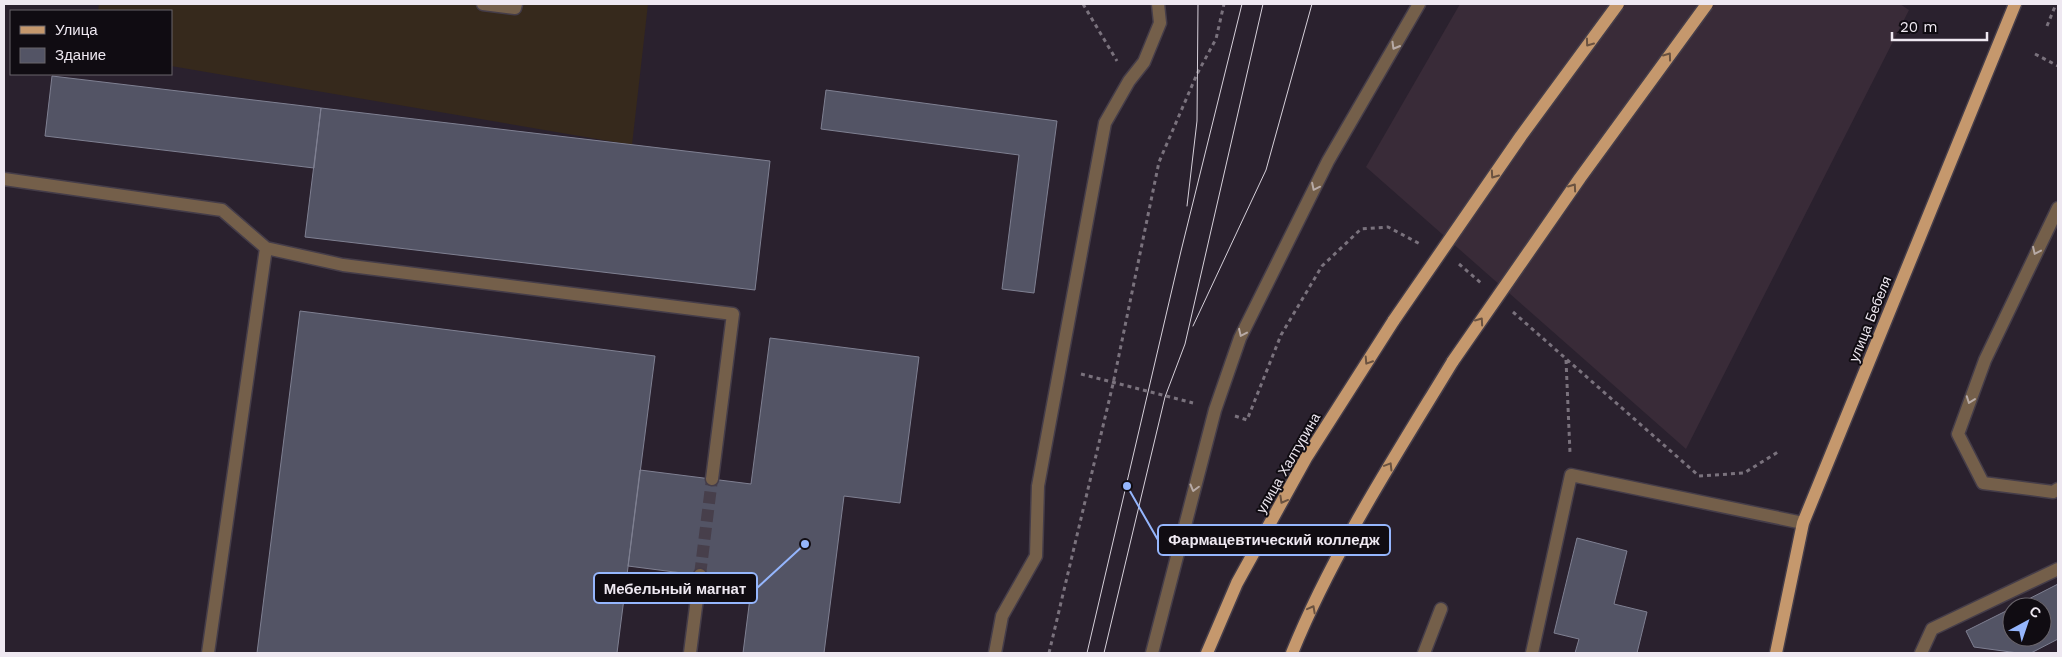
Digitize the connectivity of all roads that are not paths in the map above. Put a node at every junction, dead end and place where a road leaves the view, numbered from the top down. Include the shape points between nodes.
1 (483, 4) edge
2 (516, 4) edge
3 (1158, 4) edge
4 (1419, 4) edge
5 (1618, 4) edge
6 (1707, 4) edge
7 (2015, 4) edge
8 (4, 179) edge
9 (2058, 208) edge
10 (266, 248) junction
11 (712, 479) tunnel mouth
12 (2058, 489) edge
13 (1803, 523) junction
14 (2058, 568) edge
15 (700, 575) tunnel mouth
16 (1441, 610) dead end
17 (208, 653) edge
18 (690, 653) edge
19 (995, 653) edge
20 (1152, 653) edge
21 (1207, 653) edge
22 (1292, 653) edge
23 (1424, 653) edge
24 (1532, 653) edge
25 (1776, 653) edge
26 (1921, 653) edge

1 - 2 street via 515,8
3 - 19 street via 1160,22 1144,62 1105,123 1038,486 1036,556 1002,616
4 -> 20 street via 1328,161 1240,338 1215,410
5 -> 21 main road, улица Халтурина, bridge via 1521,136 1394,320 1306,458 1238,583
22 -> 6 main road, bridge via 1304,623 1370,498 1453,361 1580,178
7 - 13 main road, улица Бебеля
8 - 10 street via 222,210
9 -> 12 street via 1985,360 1958,434 1984,483 2053,492
10 - 11 street via 343,265 733,314
10 - 17 street
13 - 24 street via 1571,475
13 - 25 main road, улица Бебеля
14 - 26 street via 1932,629
15 - 18 street
16 - 23 street

